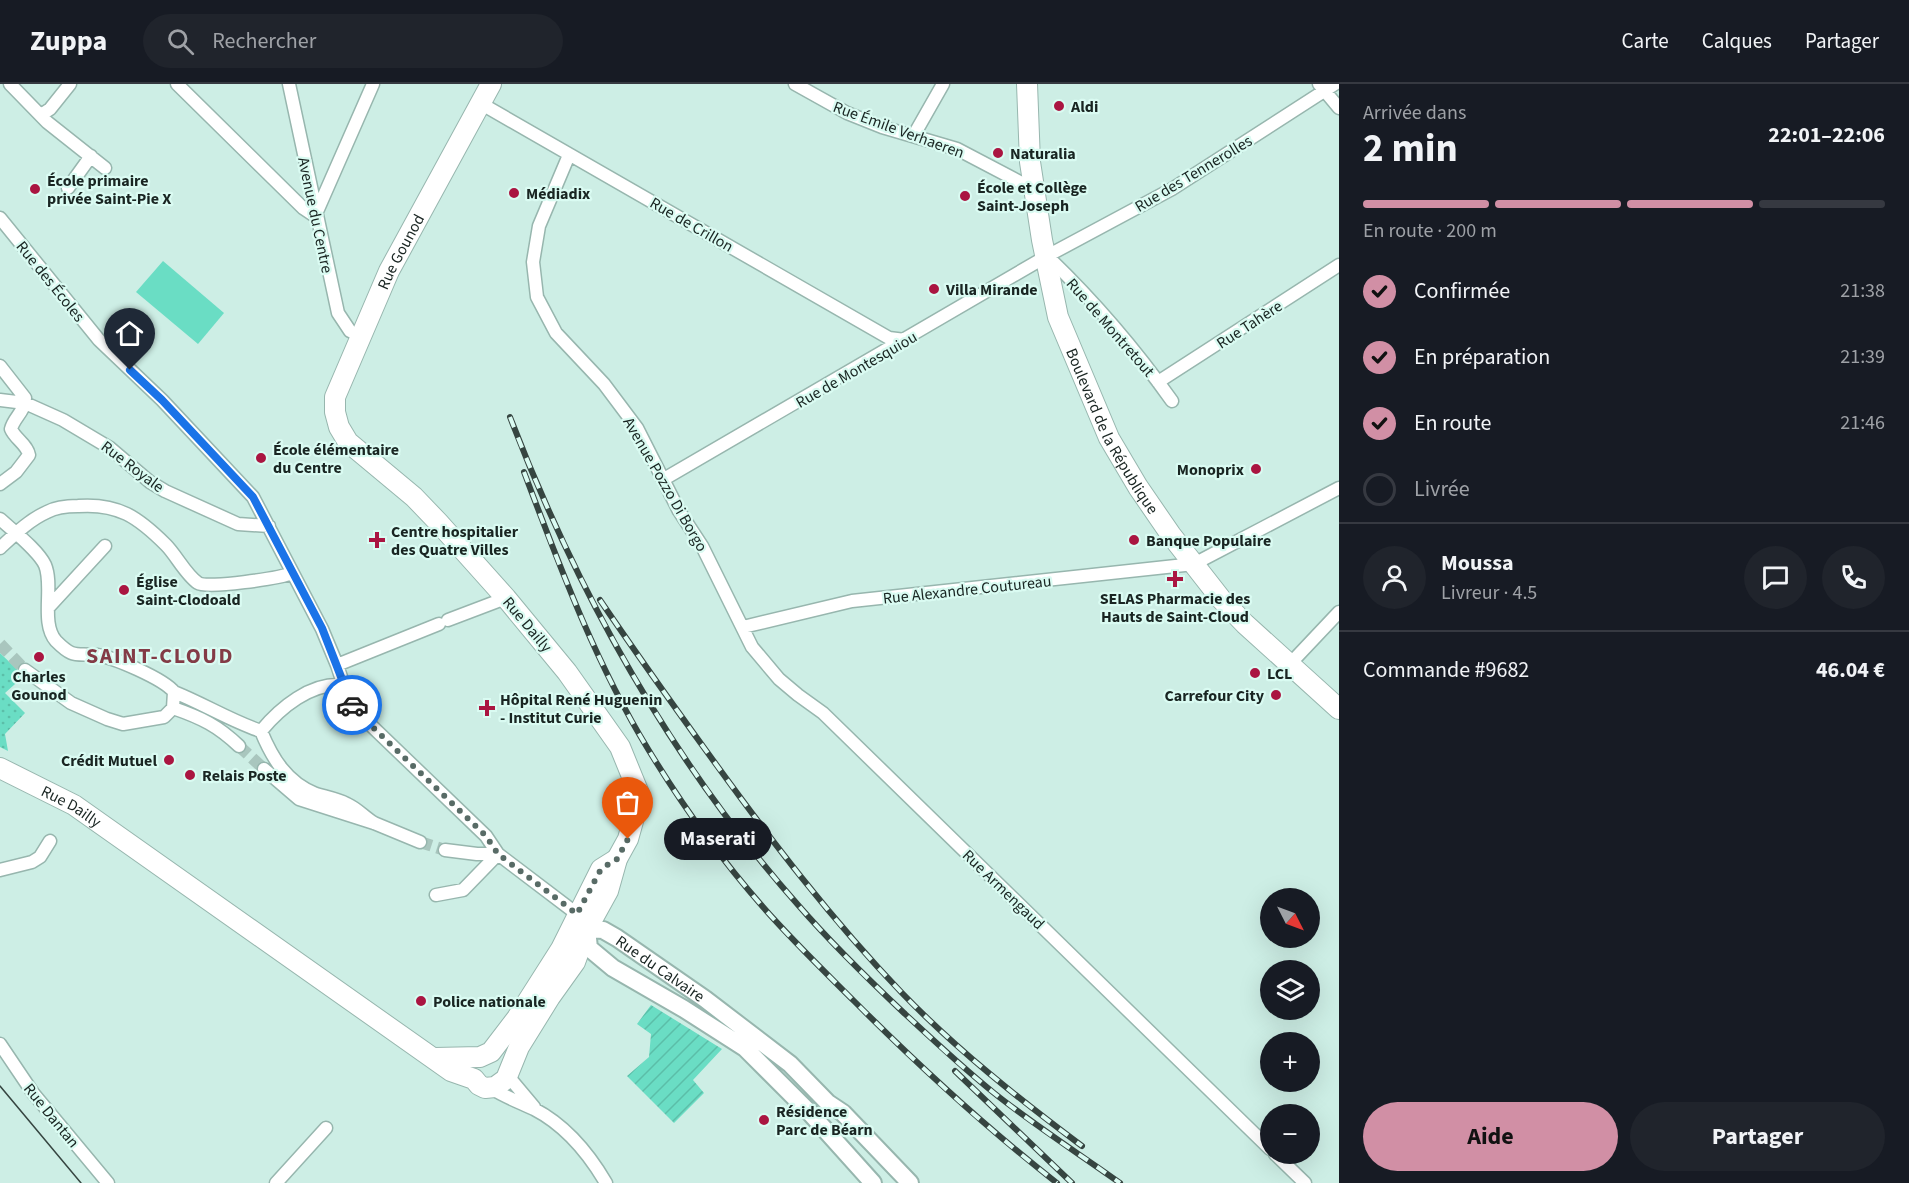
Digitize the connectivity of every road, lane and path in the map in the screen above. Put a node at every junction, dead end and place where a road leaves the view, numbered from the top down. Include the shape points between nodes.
1 (10, 84) edge
2 (70, 84) edge
3 (177, 84) edge
4 (289, 84) edge
5 (373, 84) edge
6 (492, 84) edge
7 (795, 84) edge
8 (943, 84) edge
9 (1026, 84) edge
10 (1326, 86) edge
11 (480, 103) junction
12 (1339, 108) edge
13 (41, 115) junction
14 (914, 135) junction
15 (569, 154) junction
16 (91, 156) junction
17 (105, 168) dead end
18 (68, 188) dead end
19 (1035, 190) junction
20 (315, 216) junction
21 (0, 218) edge
22 (1047, 256) junction
23 (1339, 265) edge
24 (360, 336) junction
25 (905, 340) junction
26 (0, 366) edge
27 (1158, 382) junction
28 (0, 400) edge
29 (1172, 401) dead end
30 (25, 403) junction
31 (339, 426) joint
32 (664, 479) junction
33 (0, 484) edge
34 (1339, 488) edge
35 (0, 519) edge
36 (269, 526) junction
37 (16, 533) junction
38 (105, 546) dead end
39 (0, 548) edge
40 (1194, 564) junction
41 (292, 573) junction
42 (506, 598) junction
43 (48, 608) junction
44 (1339, 612) edge
45 (743, 627) junction
46 (337, 665) junction
47 (1288, 665) junction
48 (25, 670) tunnel mouth
49 (343, 685) junction
50 (174, 692) junction
51 (174, 708) junction
52 (1339, 709) edge
53 (261, 731) junction
54 (240, 746) tunnel mouth
55 (0, 768) edge
56 (264, 769) tunnel mouth
57 (374, 823) junction
58 (50, 841) dead end
59 (420, 842) tunnel mouth
60 (445, 850) tunnel mouth
61 (498, 854) junction
62 (0, 870) edge
63 (436, 895) dead end
64 (582, 921) junction
65 (658, 968) junction
66 (645, 988) junction
67 (0, 1044) edge
68 (486, 1055) junction
69 (435, 1058) junction
70 (509, 1071) junction
71 (483, 1084) junction
72 (539, 1112) junction
73 (326, 1128) dead end
74 (1260, 1139) edge
75 (1285, 1164) edge
76 (108, 1183) edge
77 (276, 1183) edge
78 (606, 1183) edge
79 (873, 1183) edge
80 (910, 1183) edge
81 (1305, 1183) edge

1 - 13 street
2 - 13 street
3 - 20 street
4 - 20 street, Avenue du Centre
5 - 20 street
6 - 11 main road, Rue Gounod
7 - 14 street, Rue Émile Verhaeren via 847,114
8 - 14 street
9 - 19 main road, Boulevard de la République
10 - 12 street
10 - 22 street, Rue des Tennerolles via 1172,189
11 - 15 street, Rue de Crillon
11 - 24 main road, Rue Gounod via 389,271
13 - 16 street
14 - 19 street, Rue Émile Verhaeren via 957,149
15 - 25 street, Rue de Crillon via 890,338
15 - 32 street, Avenue Pozzo Di Borgo via 539,226 533,262 537,297 556,333 604,384 637,428
16 - 17 street
16 - 18 street
19 - 22 main road, Boulevard de la République
20 - 24 street, Avenue du Centre via 338,314 350,331
21 - 36 street, Rue des Écoles via 99,340 253,497
22 - 25 street, Rue de Montesquiou
22 - 27 street, Rue de Montretout
22 - 40 main road, Boulevard de la République via 1058,317 1109,438 1138,487
23 - 27 street, Rue Tahère
24 - 31 main road, Rue Gounod via 335,397
25 - 32 street, Rue de Montesquiou
26 - 30 street via 24,396
27 - 29 street, Rue de Montretout
28 - 30 street, Rue Royale
30 - 33 street via 11,429 29,455
30 - 36 street, Rue Royale via 97,439 165,491 238,524
31 - 42 main road, Rue Dailly via 348,442 414,498
32 - 45 street, Avenue Pozzo Di Borgo
34 - 40 street
35 - 37 street
36 - 41 street, Rue des Écoles
37 - 39 street
37 - 41 street via 53,509 104,505 146,525 194,580 204,586
37 - 43 street via 44,563
38 - 43 street
40 - 45 street, Rue Alexandre Coutureau via 852,601
40 - 47 main road, Boulevard de la République via 1237,617
41 - 46 street, Rue des Écoles
42 - 46 street
42 - 64 main road, Rue Dailly via 567,672 620,747 640,796 608,891
43 - 50 street via 52,634 71,654 98,655 154,676
44 - 47 street
45 - 74 street, Rue Armengaud via 752,647 779,679 823,713
46 - 49 street, Rue des Écoles
47 - 52 main road, Boulevard de la République
48 - 51 street via 71,703 123,724 164,717
49 - 53 street via 321,687 293,701
49 - 61 street, Rue des Écoles via 356,711 486,836
50 - 51 street
50 - 53 street
51 - 54 street via 209,722
53 - 57 street via 274,760 297,783 346,803
55 - 69 main road, Rue Dailly via 74,805
56 - 57 street via 299,799
57 - 59 street
58 - 62 street via 33,862
60 - 61 street
61 - 63 street via 463,890
61 - 64 street, Rue des Écoles
64 - 65 main road, Rue du Calvaire via 603,930
64 - 66 main road, Rue du Calvaire via 589,948
64 - 68 main road, Rue Dailly via 510,1028
64 - 70 main road, Rue Dailly via 575,962 550,996
65 - 66 street
65 - 80 main road, Rue du Calvaire via 790,1064
66 - 79 main road, Rue du Calvaire via 745,1048
67 - 76 street, Rue Dantan via 33,1093
68 - 69 main road
68 - 70 main road via 499,1053 505,1057
68 - 71 main road, Rue Dailly via 473,1070
69 - 71 main road, Rue Dailly via 451,1071
70 - 71 main road, Rue Dailly via 503,1083
70 - 72 street
71 - 72 street
72 - 78 street via 571,1136 593,1160
73 - 77 street
75 - 81 street

